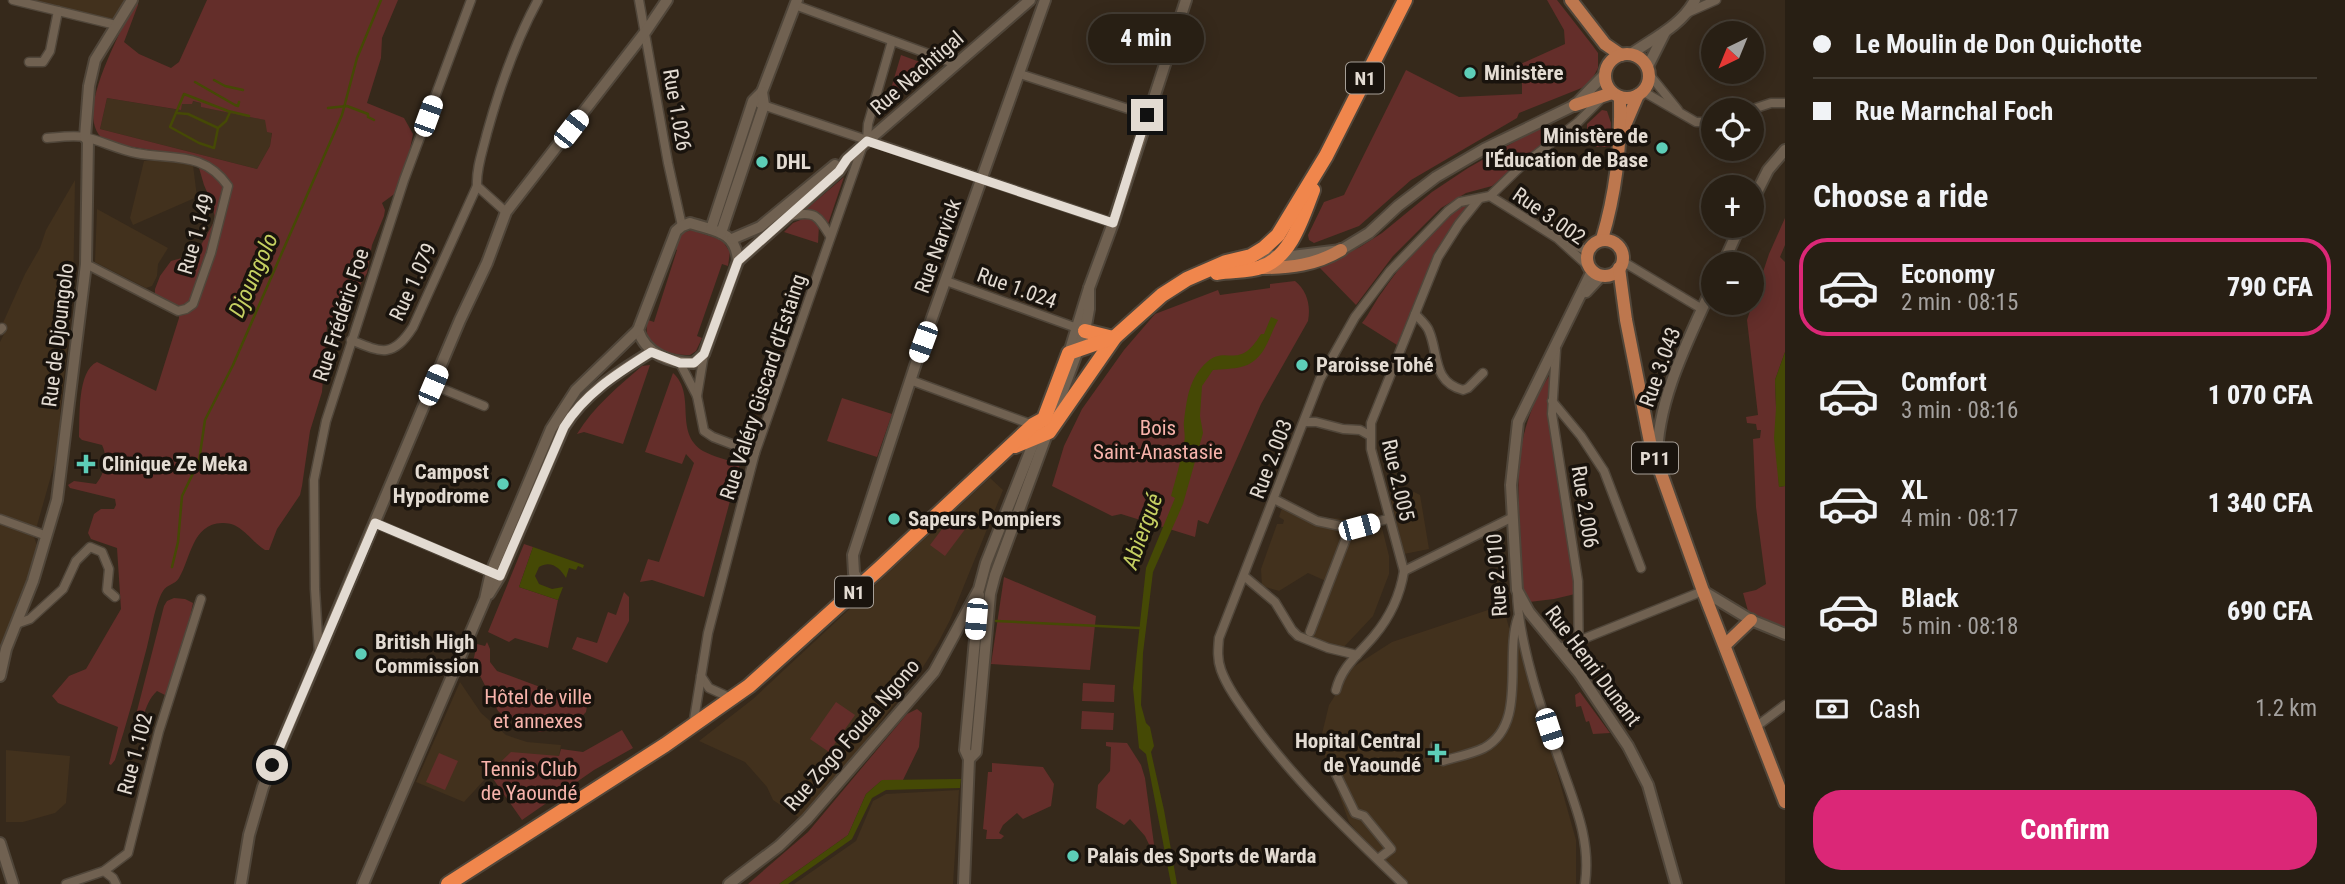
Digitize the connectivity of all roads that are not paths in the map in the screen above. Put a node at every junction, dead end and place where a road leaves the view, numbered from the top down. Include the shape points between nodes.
1 (13, 0) edge
2 (471, 0) edge
3 (538, 0) edge
4 (639, 0) edge
5 (667, 0) edge
6 (1030, 0) edge
7 (1045, 0) edge
8 (1186, 0) edge
9 (1405, 0) edge
10 (1571, 0) edge
11 (1695, 0) edge
12 (1716, 0) edge
13 (127, 2) edge
14 (796, 3) edge
15 (58, 11) junction
16 (1689, 12) junction
17 (116, 25) junction
18 (646, 31) junction
19 (1665, 32) junction
20 (892, 41) junction
21 (1605, 44) junction
22 (1626, 54) junction
23 (29, 62) dead end
24 (956, 64) junction
25 (1606, 69) junction
26 (1648, 71) junction
27 (1020, 74) junction
28 (1641, 93) junction
29 (1612, 96) junction
30 (759, 103) junction
31 (1785, 103) edge
32 (1575, 105) junction
33 (1764, 105) edge
34 (1680, 113) junction
35 (1147, 115) junction
36 (1701, 122) edge
37 (85, 137) junction
38 (1620, 137) junction
39 (47, 138) dead end
40 (865, 143) junction
41 (1785, 150) edge
42 (1326, 156) junction
43 (847, 159) junction
44 (1764, 178) edge
45 (982, 179) junction
46 (477, 186) junction
47 (1490, 196) junction
48 (1480, 198) junction
49 (1612, 206) junction
50 (506, 212) junction
51 (787, 217) junction
52 (1113, 223) junction
53 (682, 226) junction
54 (716, 231) junction
55 (830, 236) junction
56 (1557, 238) junction
57 (732, 239) junction
58 (1602, 239) junction
59 (1615, 243) junction
60 (1341, 250) junction
61 (1588, 251) junction
62 (1251, 256) junction
63 (1279, 256) junction
64 (738, 261) junction
65 (86, 264) junction
66 (1261, 268) junction
67 (1606, 269) junction
68 (1187, 279) junction
69 (946, 281) junction
70 (1701, 309) edge
71 (1701, 311) edge
72 (1415, 314) junction
73 (638, 330) junction
74 (1081, 330) junction
75 (1114, 337) junction
76 (351, 340) junction
77 (1556, 347) junction
78 (651, 352) junction
79 (1074, 352) junction
80 (704, 354) junction
81 (680, 363) junction
82 (1483, 373) dead end
83 (910, 380) junction
84 (433, 385) junction
85 (697, 396) junction
86 (1552, 401) junction
87 (484, 406) dead end
88 (1304, 422) junction
89 (1040, 428) junction
90 (1369, 435) junction
91 (755, 453) junction
92 (1657, 465) junction
93 (1274, 499) junction
94 (1513, 517) junction
95 (0, 519) edge
96 (1388, 519) junction
97 (375, 523) junction
98 (1350, 528) junction
99 (47, 536) junction
100 (1641, 568) dead end
101 (1404, 571) junction
102 (496, 574) junction
103 (1244, 576) junction
104 (861, 585) junction
105 (1517, 590) junction
106 (1703, 591) junction
107 (985, 592) junction
108 (115, 597) dead end
109 (201, 599) dead end
110 (1518, 617) junction
111 (1751, 620) junction
112 (16, 624) junction
113 (1310, 632) dead end
114 (1785, 634) edge
115 (1580, 638) junction
116 (1725, 645) junction
117 (949, 646) junction
118 (973, 647) junction
119 (1558, 649) junction
120 (985, 651) junction
121 (319, 655) junction
122 (1357, 655) junction
123 (1579, 673) junction
124 (0, 676) edge
125 (701, 676) junction
126 (1336, 690) dead end
127 (732, 698) junction
128 (1785, 705) edge
129 (693, 726) junction
130 (1757, 726) junction
131 (1435, 746) dead end
132 (969, 759) junction
133 (1334, 771) dead end
134 (1785, 802) edge
135 (0, 843) edge
136 (1378, 859) junction
137 (104, 871) junction
138 (13, 884) edge
139 (66, 884) edge
140 (116, 884) edge
141 (241, 884) edge
142 (363, 884) edge
143 (449, 884) edge
144 (729, 884) edge
145 (964, 884) edge
146 (1404, 884) edge
147 (1585, 884) edge
148 (1675, 884) edge

1 - 15 street
2 - 76 street, Rue Frédéric Foe
3 - 46 street, Rue 1.079 via 499,86
4 - 18 street, Rue 1.026
5 - 18 main road
6 - 24 main road, Rue Nachtigal
7 - 27 main road, Rue Narvick
8 - 35 main road
9 - 42 highway, N1
10 - 21 main road
11 - 16 main road
12 - 16 street
13 - 17 main road, Rue de Djoungolo
14 - 20 street
14 - 30 main road
15 - 17 street
15 - 23 street via 50,51 43,62
16 - 19 main road
17 - 37 main road, Rue de Djoungolo via 93,67
18 - 50 main road
18 - 53 street, Rue 1.026
19 - 22 main road
19 - 26 main road
20 - 24 street
20 - 40 street, Rue Valéry Giscard d'Estaing
21 - 22 main road
21 - 25 main road
22 - 25 main road
22 - 26 main road via 1644,61
24 - 40 main road, Rue Nachtigal
25 - 29 main road
25 - 32 main road
26 - 28 main road via 1648,85
26 - 34 street
27 - 35 street
27 - 45 main road, Rue Narvick
28 - 29 main road via 1633,98
28 - 34 street
28 - 38 main road
29 - 32 main road
29 - 38 main road
29 - 47 street
30 - 40 street
30 - 54 main road
31 - 33 street
32 - 60 main road via 1436,177 1369,233
34 - 36 street
35 - 52 main road
37 - 39 street
37 - 65 main road, Rue de Djoungolo
37 - 65 street, Rue 1.149 via 137,153 177,156 204,164 219,173 228,186 211,253 186,309 178,311
38 - 49 main road
40 - 43 main road, Rue Nachtigal
40 - 45 street
40 - 55 street, Rue Valéry Giscard d'Estaing
41 - 44 main road
42 - 62 highway, N1 via 1285,226
42 - 63 highway, N1 via 1295,232
43 - 51 main road, Rue Nachtigal
43 - 57 main road via 760,227
45 - 52 street
45 - 69 main road, Rue Narvick
46 - 50 street
46 - 76 street, Rue 1.079 via 403,343 382,350
47 - 48 street, Rue 2.003
47 - 56 street, Rue 3.002
48 - 72 street, Rue 2.005 via 1438,257
48 - 88 street, Rue 2.003 via 1460,202 1448,211 1390,271 1337,348
49 - 58 main road
49 - 59 main road
50 - 84 main road
51 - 55 street via 816,216
51 - 64 main road, Rue Nachtigal
52 - 74 main road via 1089,288
53 - 54 main road via 690,223
53 - 73 main road via 665,255
54 - 57 main road
55 - 91 street, Rue Valéry Giscard d'Estaing
56 - 61 street
56 - 67 street, Rue 3.002
57 - 64 main road
58 - 59 main road
58 - 61 main road
59 - 67 main road via 1622,251
60 - 63 main road
60 - 66 main road via 1306,265
61 - 67 main road
62 - 63 main road
62 - 68 highway, N1
63 - 66 highway, N1
64 - 80 main road
65 - 99 main road, Rue de Djoungolo via 63,462
66 - 68 highway, N1
67 - 70 street, Rue 3.002
67 - 77 main road, Rue 2.010 via 1581,296
67 - 92 main road, P11 via 1626,320
68 - 75 highway, N1
69 - 74 street, Rue 1.024
69 - 83 main road, Rue Narvick
71 - 92 main road, Rue 3.043 via 1662,414
72 - 82 street via 1429,329 1438,371 1448,382 1463,390
72 - 90 street, Rue 2.005
73 - 78 main road
73 - 102 main road via 576,390 551,429
74 - 75 highway
74 - 79 main road
75 - 79 highway, N1
75 - 89 highway, N1 via 1069,406
76 - 121 street, Rue Frédéric Foe via 314,480
77 - 86 street, Rue 2.006
77 - 94 main road, Rue 2.010 via 1518,422 1511,485
78 - 81 main road
78 - 102 main road via 603,384 572,414
79 - 89 highway
80 - 81 main road via 694,363
80 - 85 street
81 - 85 street
83 - 89 street
83 - 104 main road, Rue Narvick via 853,555 854,573
84 - 87 street
84 - 97 main road
85 - 91 street via 708,434
86 - 100 street via 1604,471
86 - 115 street, Rue 2.006 via 1578,581
88 - 90 street
88 - 93 street, Rue 2.003
89 - 104 highway, N1 via 1007,449
89 - 107 main road, Rue Zogo Fouda Ngono via 995,575
89 - 107 main road, Rue Zogo Fouda Ngono via 986,563
90 - 96 street, Rue 2.005
91 - 125 street, Rue Valéry Giscard d'Estaing
92 - 106 main road, P11
93 - 98 street via 1317,521
93 - 103 street, Rue 2.003
94 - 101 street
94 - 105 main road, Rue 2.010
95 - 99 street
96 - 98 street
96 - 101 street, Rue 2.005
97 - 102 street
97 - 121 main road
98 - 113 street
99 - 112 main road, Rue de Djoungolo
101 - 122 street via 1391,612
102 - 142 main road
103 - 122 street via 1275,603 1298,636
103 - 136 street, Rue 2.003 via 1219,638 1221,670 1242,708 1292,771
104 - 127 highway, N1
105 - 110 street, Rue 2.010
105 - 119 main road, Rue Henri Dunant
106 - 111 main road
106 - 115 street
106 - 116 main road, P11
107 - 117 main road, Rue Zogo Fouda Ngono
107 - 118 main road
107 - 120 main road
108 - 112 street via 107,590 109,569 102,552 90,547 76,561 63,589 30,619
109 - 137 street, Rue 1.102 via 159,731 128,853
110 - 131 street via 1507,722 1483,748 1443,761
110 - 147 street, Rue 2.010 via 1542,709 1586,841
111 - 114 main road
111 - 116 main road
112 - 124 main road, Rue de Djoungolo
115 - 119 street
115 - 123 street, Rue 2.006
116 - 130 main road, P11
117 - 118 main road
117 - 144 main road, Rue Zogo Fouda Ngono via 934,672 807,819
118 - 120 main road
118 - 132 main road via 965,750
119 - 123 main road, Rue Henri Dunant
120 - 132 main road via 976,752
121 - 141 main road via 263,787
122 - 126 street via 1345,667
123 - 148 main road, Rue Henri Dunant via 1629,746 1648,785
125 - 127 street via 709,688
125 - 129 street, Rue Valéry Giscard d'Estaing
127 - 129 highway, N1
128 - 130 street
129 - 143 highway, N1
130 - 134 main road, P11
132 - 145 main road
133 - 136 street via 1355,813 1364,816 1391,849
135 - 138 main road
136 - 146 street, Rue 2.003
137 - 139 street, Rue 1.102
137 - 140 street

